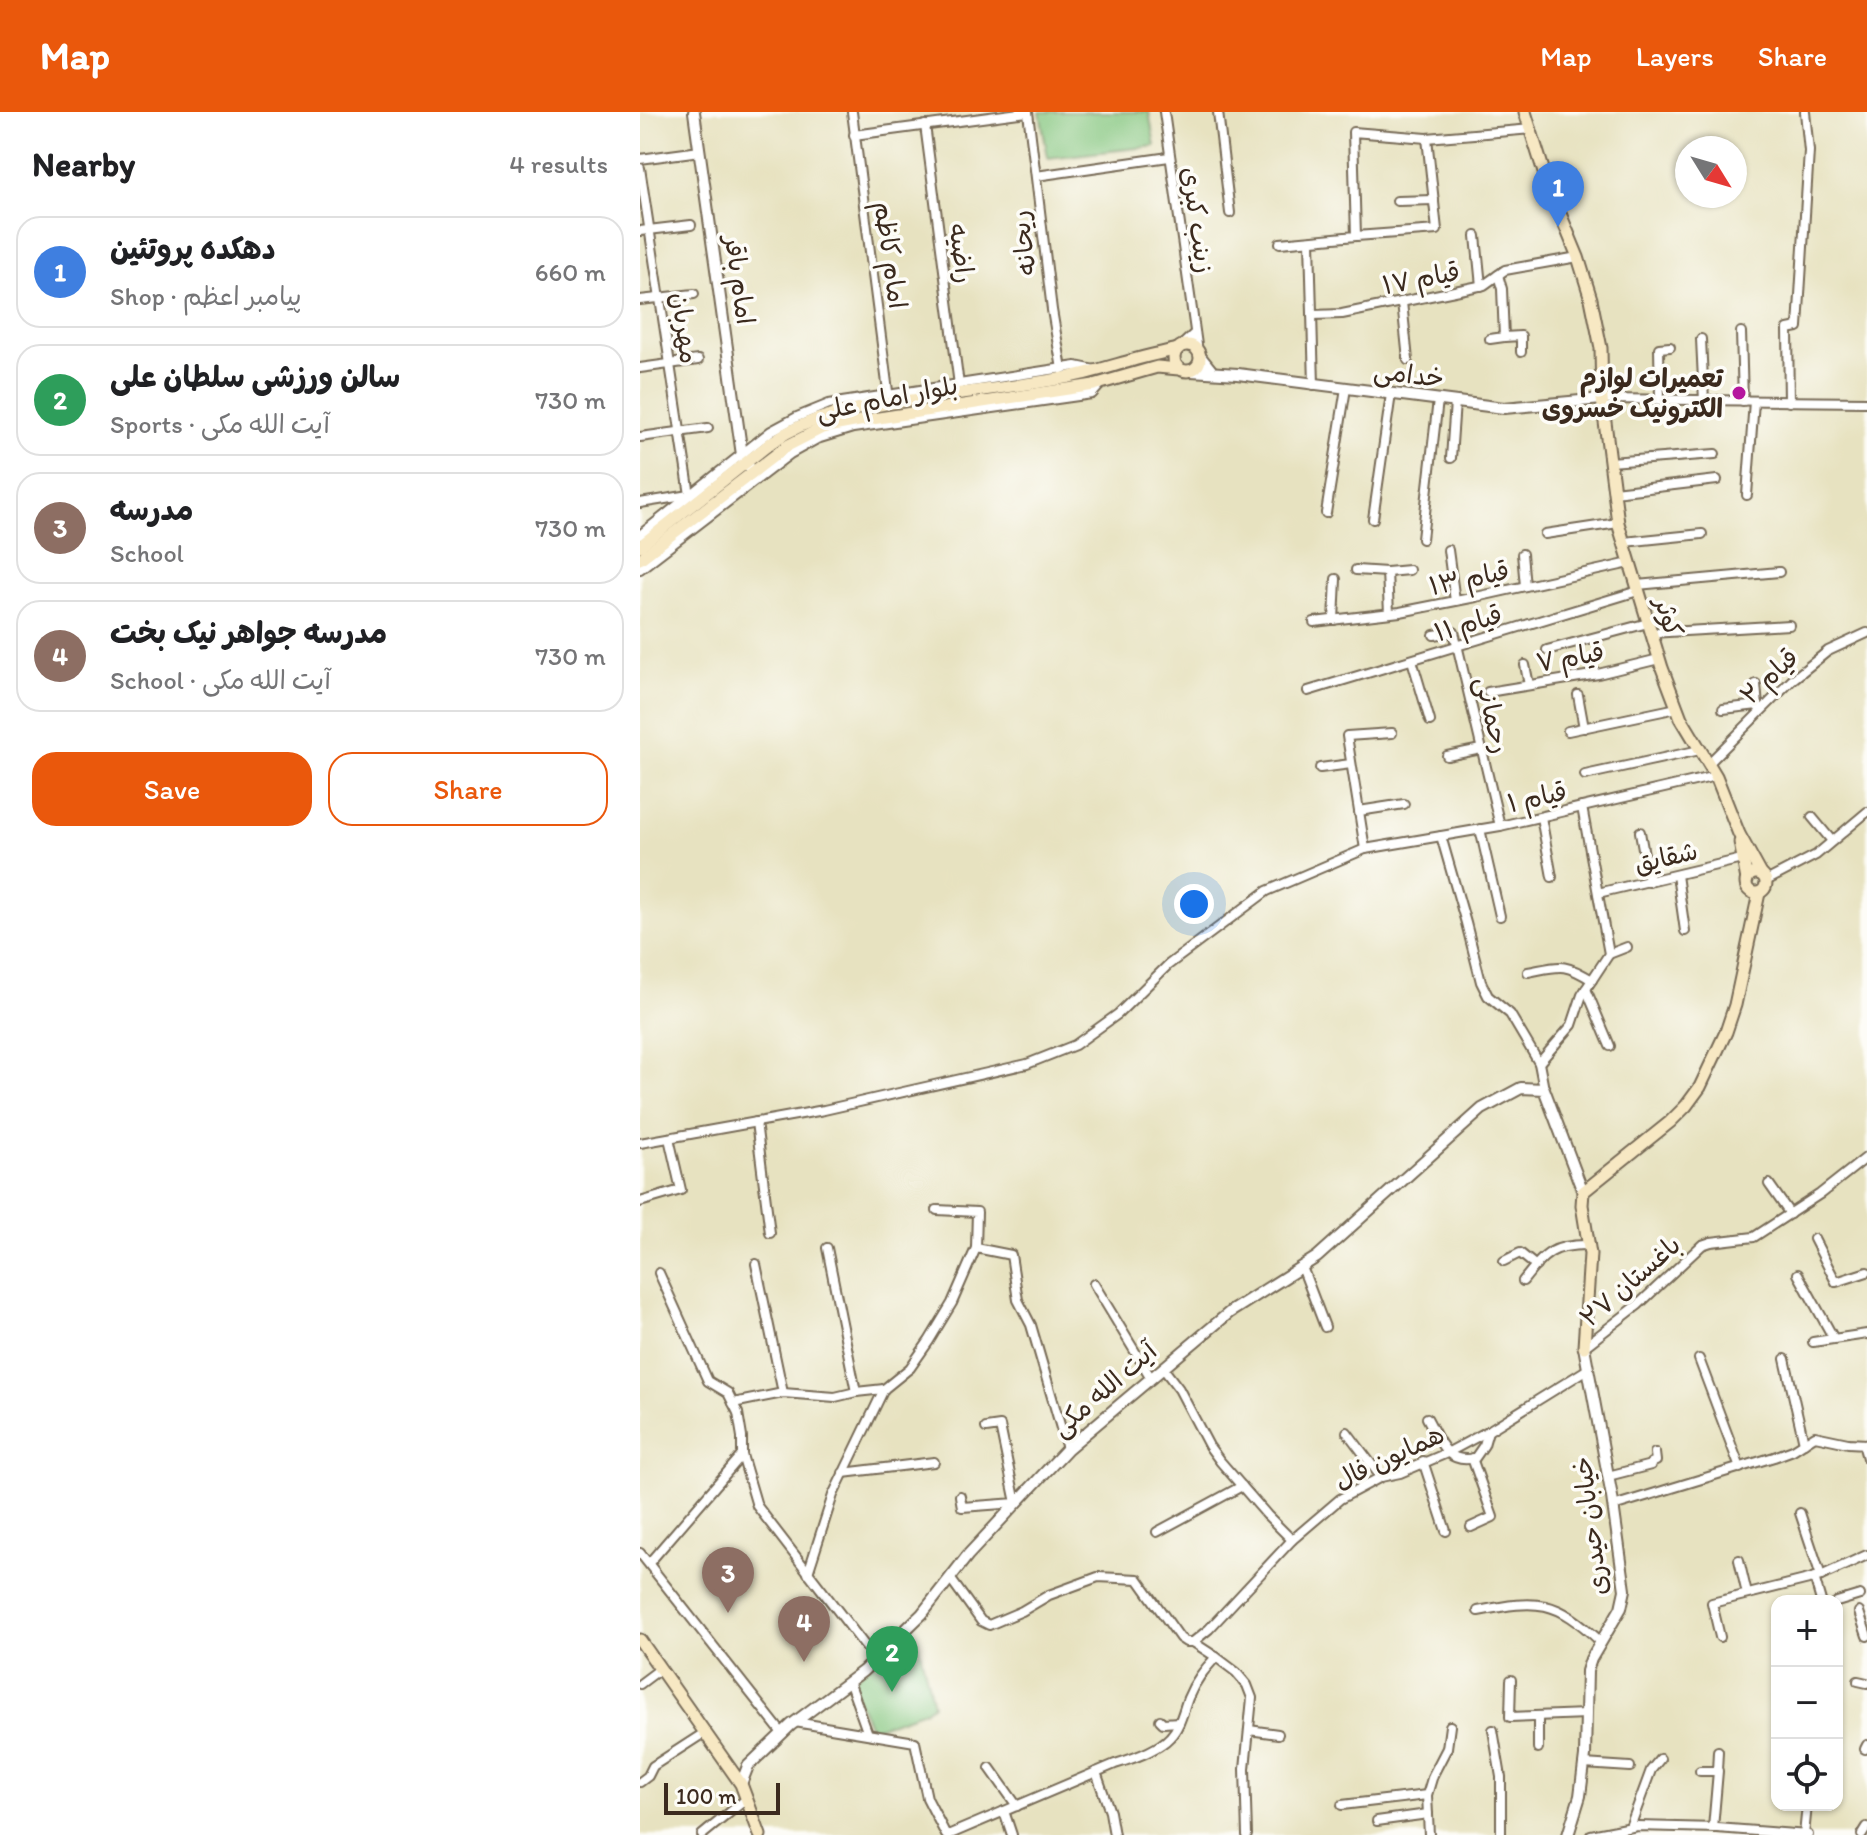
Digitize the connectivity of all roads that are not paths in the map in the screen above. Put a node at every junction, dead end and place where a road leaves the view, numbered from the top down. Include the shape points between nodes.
1 (694, 112) edge
2 (852, 112) edge
3 (1027, 112) edge
4 (1164, 112) edge
5 (1218, 112) edge
6 (1525, 112) edge
7 (1805, 112) edge
8 (925, 125) junction
9 (1532, 129) junction
10 (854, 135) junction
11 (1427, 138) junction
12 (700, 151) junction
13 (1169, 157) junction
14 (640, 159) edge
15 (640, 168) edge
16 (1036, 176) junction
17 (1434, 200) junction
18 (1397, 201) dead end
19 (1230, 213) dead end
20 (691, 225) dead end
21 (645, 230) edge
22 (1356, 236) junction
23 (1476, 236) dead end
24 (1310, 241) junction
25 (1280, 243) dead end
26 (1578, 257) junction
27 (1498, 275) junction
28 (1481, 286) junction
29 (694, 294) dead end
30 (660, 298) junction
31 (640, 300) edge
32 (1402, 302) junction
33 (1313, 315) junction
34 (1741, 332) dead end
35 (1195, 333) junction
36 (1504, 337) junction
37 (1490, 339) dead end
38 (1701, 339) dead end
39 (1670, 347) dead end
40 (1179, 348) junction
41 (1521, 352) dead end
42 (1199, 354) junction
43 (698, 360) dead end
44 (1408, 360) dead end
45 (670, 364) junction
46 (640, 368) edge
47 (1062, 369) junction
48 (1179, 369) junction
49 (1191, 371) junction
50 (1212, 371) junction
51 (1100, 377) junction
52 (959, 385) junction
53 (1314, 385) junction
54 (1346, 388) junction
55 (1391, 394) junction
56 (1602, 399) junction
57 (1438, 400) junction
58 (1660, 400) junction
59 (1704, 401) junction
60 (1743, 401) junction
61 (1754, 401) junction
62 (1455, 402) junction
63 (1789, 402) junction
64 (1867, 402) edge
65 (893, 409) junction
66 (708, 428) dead end
67 (680, 432) junction
68 (640, 437) edge
69 (1715, 454) dead end
70 (1451, 458) dead end
71 (1610, 462) junction
72 (747, 463) junction
73 (1717, 480) dead end
74 (1614, 492) junction
75 (690, 495) junction
76 (1747, 495) dead end
77 (640, 503) edge
78 (1326, 513) dead end
79 (1373, 519) dead end
80 (1618, 523) junction
81 (1545, 534) dead end
82 (1702, 534) dead end
83 (640, 535) edge
84 (1422, 539) dead end
85 (1624, 542) junction
86 (640, 546) edge
87 (1448, 550) dead end
88 (1522, 554) dead end
89 (640, 559) edge
90 (1630, 563) junction
91 (640, 569) edge
92 (1356, 570) dead end
93 (1409, 570) dead end
94 (1387, 572) junction
95 (1779, 572) dead end
96 (1336, 579) dead end
97 (1525, 586) junction
98 (1637, 588) junction
99 (1455, 601) junction
100 (1389, 613) junction
101 (1334, 620) junction
102 (1314, 622) dead end
103 (1789, 625) dead end
104 (1650, 628) junction
105 (1867, 633) edge
106 (1434, 635) dead end
107 (1457, 647) junction
108 (1547, 650) dead end
109 (1659, 659) junction
110 (1412, 660) junction
111 (1525, 665) dead end
112 (1756, 684) dead end
113 (1529, 685) junction
114 (1308, 691) dead end
115 (1488, 692) dead end
116 (1578, 695) dead end
117 (1677, 708) junction
118 (1723, 709) dead end
119 (1758, 709) junction
120 (1430, 721) dead end
121 (1584, 728) junction
122 (1568, 731) dead end
123 (1392, 733) dead end
124 (1481, 749) junction
125 (1700, 750) junction
126 (1447, 756) dead end
127 (1709, 763) junction
128 (1351, 764) junction
129 (1320, 768) dead end
130 (1585, 775) dead end
131 (1716, 776) junction
132 (1404, 804) dead end
133 (1582, 807) junction
134 (1359, 811) junction
135 (1867, 812) edge
136 (1541, 817) junction
137 (1812, 817) dead end
138 (1500, 826) junction
139 (1480, 829) junction
140 (1640, 832) dead end
141 (1739, 834) junction
142 (1441, 836) junction
143 (1832, 841) junction
144 (1365, 849) junction
145 (1742, 859) junction
146 (1677, 875) junction
147 (1552, 877) dead end
148 (1763, 878) junction
149 (1649, 882) junction
150 (1747, 884) junction
151 (1598, 893) junction
152 (1759, 893) junction
153 (1500, 916) dead end
154 (1752, 926) junction
155 (1685, 931) dead end
156 (1627, 947) dead end
157 (1609, 954) junction
158 (1528, 972) dead end
159 (1592, 980) junction
160 (1586, 989) junction
161 (1610, 1046) dead end
162 (1539, 1063) junction
163 (1544, 1089) junction
164 (756, 1122) junction
165 (669, 1138) junction
166 (640, 1143) edge
167 (1867, 1157) edge
168 (1769, 1184) dead end
169 (1583, 1192) junction
170 (640, 1202) edge
171 (937, 1210) dead end
172 (1790, 1214) junction
173 (770, 1233) dead end
174 (1814, 1239) dead end
175 (1590, 1245) junction
176 (827, 1248) dead end
177 (976, 1248) junction
178 (1504, 1261) dead end
179 (756, 1264) dead end
180 (1536, 1266) junction
181 (1302, 1267) junction
182 (1867, 1272) edge
183 (659, 1273) dead end
184 (1798, 1274) dead end
185 (1523, 1281) dead end
186 (1094, 1284) dead end
187 (1325, 1327) dead end
188 (1867, 1334) edge
189 (1834, 1339) junction
190 (1813, 1342) dead end
191 (1584, 1347) junction
192 (1699, 1359) dead end
193 (1785, 1359) dead end
194 (1163, 1368) junction
195 (1588, 1369) junction
196 (1151, 1378) junction
197 (884, 1389) junction
198 (856, 1392) junction
199 (783, 1393) junction
200 (733, 1403) junction
201 (1427, 1418) dead end
202 (986, 1428) dead end
203 (1488, 1431) junction
204 (1347, 1432) dead end
205 (1804, 1443) junction
206 (1865, 1444) edge
207 (1067, 1449) junction
208 (1447, 1453) junction
209 (1655, 1453) dead end
210 (742, 1455) junction
211 (1472, 1458) junction
212 (1867, 1458) edge
213 (1423, 1461) junction
214 (934, 1462) dead end
215 (1740, 1468) junction
216 (843, 1473) junction
217 (1608, 1476) junction
218 (1381, 1477) junction
219 (1242, 1486) junction
220 (960, 1496) dead end
221 (1016, 1503) junction
222 (1613, 1506) junction
223 (1800, 1513) dead end
224 (1471, 1527) dead end
225 (1446, 1531) dead end
226 (1157, 1532) dead end
227 (1292, 1540) junction
228 (640, 1553) edge
229 (1867, 1555) edge
230 (1739, 1560) dead end
231 (649, 1563) junction
232 (808, 1573) junction
233 (1818, 1577) junction
234 (950, 1578) junction
235 (1747, 1594) junction
236 (1820, 1595) edge
237 (1860, 1595) dead end
238 (1843, 1600) edge
239 (1478, 1611) dead end
240 (1859, 1612) dead end
241 (1867, 1636) edge
242 (1720, 1637) dead end
243 (640, 1640) edge
244 (1193, 1642) junction
245 (1601, 1642) junction
246 (1216, 1657) junction
247 (875, 1659) junction
248 (660, 1669) junction
249 (1511, 1680) dead end
250 (849, 1681) junction
251 (640, 1684) edge
252 (1586, 1714) junction
253 (1538, 1716) junction
254 (1160, 1720) dead end
255 (795, 1722) junction
256 (1179, 1722) junction
257 (1450, 1726) dead end
258 (1249, 1730) junction
259 (1493, 1730) dead end
260 (704, 1733) junction
261 (782, 1733) junction
262 (868, 1734) junction
263 (1278, 1734) dead end
264 (1538, 1748) dead end
265 (1718, 1751) dead end
266 (1660, 1759) dead end
267 (1584, 1764) junction
268 (1630, 1767) dead end
269 (990, 1768) dead end
270 (1700, 1771) dead end
271 (1717, 1771) junction
272 (1096, 1772) junction
273 (640, 1782) edge
274 (741, 1784) junction
275 (1427, 1795) junction
276 (745, 1800) junction
277 (1342, 1805) dead end
278 (1017, 1806) junction
279 (1004, 1811) junction
280 (1807, 1811) edge
281 (1428, 1814) junction
282 (1377, 1821) dead end
283 (1630, 1827) junction
284 (1867, 1827) edge
285 (1715, 1830) edge
286 (1677, 1831) edge
287 (702, 1835) edge
288 (760, 1835) edge
289 (947, 1835) edge
290 (1012, 1835) edge
291 (1114, 1835) edge
292 (1247, 1835) edge
293 (1429, 1835) edge
294 (1501, 1835) edge
295 (1568, 1835) edge
296 (1591, 1835) edge
297 (1806, 1835) edge
298 (1862, 1835) edge

1 - 12 street, امام باقر
2 - 10 street, امام کاظم
3 - 8 street, ریحانه
3 - 16 street, ریحانه
4 - 13 street, زینب کبری
5 - 19 street
6 - 9 main road, کوثر
7 - 63 street via 1809,151 1798,327 1788,329
8 - 10 street, ریحانه
8 - 52 street, راضیه
9 - 11 street
9 - 26 main road, کوثر
10 - 65 street, امام کاظم
11 - 17 street
11 - 22 street via 1353,132
12 - 14 street
12 - 72 street, امام باقر
13 - 16 street
13 - 35 street, زینب کبری
15 - 21 street, مهربان
16 - 47 street, ریحانه
17 - 18 street
17 - 22 street via 1437,230
20 - 21 street
21 - 30 street, مهربان
22 - 24 street
23 - 28 street
24 - 25 street
24 - 33 street
26 - 27 street, قیام ۱۷
26 - 56 main road, کوثر via 1599,333
27 - 28 street, قیام ۱۷
27 - 36 street
28 - 32 street, قیام ۱۷
29 - 30 street
30 - 31 street
30 - 45 street, مهربان
32 - 33 street, قیام ۱۷
32 - 44 street
33 - 53 street
34 - 60 street
35 - 40 street
35 - 42 street, زینب کبری
36 - 37 street
36 - 41 street via 1521,336
38 - 59 street
39 - 58 street via 1659,348
40 - 42 main road via 1194,347
40 - 48 main road via 1174,355
40 - 51 main road, بلوار امام علی via 1133,360
42 - 49 main road
42 - 50 street
43 - 45 street
45 - 46 street
45 - 67 street, مهربان
47 - 51 street via 1076,366
47 - 52 street
48 - 49 main road
48 - 51 main road, بلوار امام علی via 1157,367
49 - 50 street, خدامی
50 - 53 street, خدامی
51 - 65 main road, بلوار امام علی
52 - 65 street
53 - 54 street, خدامی
54 - 55 street, خدامی
54 - 78 street
55 - 57 street, خدامی
55 - 79 street
56 - 58 street
56 - 62 street, خدامی via 1504,408
56 - 71 main road, کوثر
57 - 62 street, خدامی
57 - 84 street
58 - 59 street
59 - 60 street
60 - 61 street
61 - 63 street
61 - 76 street
62 - 70 street
63 - 64 street
65 - 72 main road, بلوار امام علی via 822,428
65 - 72 street via 818,407 771,431
65 - 91 street via 790,454
66 - 67 street
67 - 68 street
67 - 75 street, مهربان
69 - 71 street
71 - 74 main road, کوثر
72 - 75 street
72 - 86 main road, بلوار امام علی
72 - 89 main road, بلوار امام علی
73 - 74 street
74 - 80 main road, کوثر
75 - 77 street
75 - 83 street
80 - 81 street
80 - 85 main road, کوثر
82 - 85 street
85 - 90 main road, کوثر
87 - 99 street
88 - 97 street
90 - 97 street, قیام ۱۳
90 - 98 main road, کوثر
92 - 94 street
93 - 94 street
94 - 100 street
95 - 98 street, قیام ۱۱
96 - 101 street
97 - 99 street, قیام ۱۳
98 - 104 main road, کوثر
98 - 107 street, قیام ۱۱
99 - 100 street, قیام ۱۳
100 - 101 street, قیام ۱۳
101 - 102 street, قیام ۱۳
103 - 104 street
104 - 108 street
104 - 109 main road, کوثر
105 - 119 street, قیام ۲ via 1828,651
106 - 107 street, رحمانی via 1454,632
107 - 110 street, قیام ۱۱
107 - 124 street, رحمانی
109 - 113 street, قیام ۷
109 - 117 main road, کوثر
110 - 114 street, قیام ۱۱
110 - 120 street
111 - 113 street
112 - 119 street
113 - 115 street, قیام ۷
116 - 121 street
117 - 121 street
117 - 125 main road, کوثر
118 - 119 street
119 - 127 street, قیام ۲
121 - 122 street
123 - 128 street via 1347,736
124 - 126 street
124 - 138 street, رحمانی
125 - 127 main road, کوثر
125 - 130 street
127 - 131 main road, کوثر
128 - 129 street
128 - 134 street
131 - 133 street, قیام ۱
131 - 141 main road, کوثر
132 - 134 street
133 - 136 street, قیام ۱
133 - 151 street
134 - 144 street
135 - 143 street
136 - 138 street, قیام ۱
136 - 147 street
137 - 143 street
138 - 139 street, قیام ۱
139 - 142 street, قیام ۱
139 - 153 street
140 - 149 street
141 - 145 main road
141 - 148 main road
142 - 144 street, قیام ۱
142 - 162 street via 1481,982 1488,996 1510,1014
143 - 148 street via 1816,855
144 - 164 street, قیام ۱ via 1267,891 1168,965 1118,1014 1075,1045 1027,1064
145 - 146 street, شقایق
145 - 150 main road
146 - 149 street, شقایق
146 - 155 street
148 - 150 main road via 1755,873
148 - 152 main road
149 - 151 street, شقایق
150 - 152 main road
150 - 154 main road
151 - 157 street
152 - 154 main road
154 - 169 main road via 1729,1025 1696,1094 1670,1122
156 - 157 street
157 - 159 street
158 - 159 street via 1561,966
159 - 160 street
160 - 161 street
160 - 162 street via 1572,1025
162 - 163 street
163 - 169 street
163 - 181 street, آیت الله مکی via 1521,1088 1482,1109
164 - 165 street, قیام ۱
164 - 173 street
165 - 166 street, قیام ۱
165 - 170 street via 681,1190
167 - 172 street, باغستان ۲۷
168 - 172 street
169 - 175 main road
171 - 177 street via 977,1212
172 - 191 street, باغستان ۲۷ via 1754,1237 1702,1245
174 - 182 street via 1836,1282
175 - 180 street via 1560,1247
175 - 191 main road
176 - 198 street
177 - 197 street via 929,1341 910,1368
177 - 207 street via 1011,1255 1018,1300 1031,1325
178 - 180 street via 1520,1253
179 - 199 street
180 - 185 street
181 - 187 street
181 - 194 street, آیت الله مکی via 1230,1312
183 - 200 street via 708,1381 728,1393
184 - 189 street
186 - 196 street
188 - 189 street
189 - 190 street
191 - 195 street, خیابان حیدری
192 - 215 street
193 - 205 street
194 - 196 street, آیت الله مکی
194 - 219 street via 1209,1446
195 - 203 street, همایون فال
195 - 217 street, خیابان حیدری
196 - 207 street, آیت الله مکی
197 - 198 street
197 - 216 street
198 - 199 street via 835,1397
199 - 200 street
200 - 210 street
201 - 208 street
202 - 221 street via 1000,1426
203 - 208 street, همایون فال
203 - 211 street
204 - 218 street
205 - 206 street via 1815,1436
205 - 215 street
206 - 212 street
207 - 221 street, آیت الله مکی
208 - 211 street via 1459,1460
208 - 213 street, همایون فال
209 - 217 street via 1651,1465
210 - 231 street
210 - 232 street via 757,1506
211 - 224 street via 1493,1517
213 - 218 street, همایون فال
213 - 225 street
214 - 216 street
215 - 222 street
216 - 232 street
217 - 222 street, خیابان حیدری
218 - 227 street, همایون فال via 1340,1499
219 - 226 street
219 - 227 street
220 - 221 street via 962,1507
221 - 234 street, آیت الله مکی
222 - 245 street, خیابان حیدری via 1625,1590
223 - 233 street
227 - 244 street, همایون فال
228 - 231 street
229 - 233 street
230 - 235 street
231 - 261 street
232 - 247 street
233 - 235 street
233 - 236 street
234 - 244 street via 989,1625 1098,1577 1138,1579 1180,1638
234 - 247 street, آیت الله مکی
235 - 242 street via 1712,1603
237 - 238 street
239 - 245 street via 1547,1605 1579,1621
240 - 241 street
243 - 248 main road
244 - 246 street
245 - 252 street, خیابان حیدری via 1587,1671
246 - 256 street via 1195,1683
246 - 258 street via 1247,1685 1252,1698
247 - 250 street, آیت الله مکی
248 - 251 street
248 - 260 main road
249 - 253 street via 1510,1717
250 - 255 street, آیت الله مکی
250 - 262 street
252 - 253 street
252 - 267 street, خیابان حیدری
253 - 264 street
254 - 256 street
255 - 261 street, آیت الله مکی
255 - 262 street
256 - 272 street via 1161,1744
257 - 275 street via 1447,1748
258 - 263 street
258 - 292 street
259 - 294 street via 1501,1777
260 - 273 street via 653,1766
260 - 274 main road
261 - 274 street, آیت الله مکی via 748,1766
262 - 289 street via 915,1742 927,1798
265 - 271 street
266 - 283 street
267 - 268 street
267 - 295 street, خیابان حیدری
269 - 278 street
270 - 271 street
271 - 285 street
272 - 278 street
272 - 291 street
274 - 276 main road
275 - 277 street
275 - 281 street
276 - 287 street
276 - 288 main road
278 - 279 street
279 - 289 street
279 - 290 street
280 - 297 street
281 - 282 street
281 - 293 street
283 - 286 street
283 - 296 street
284 - 298 street
285 - 286 street
285 - 297 street

